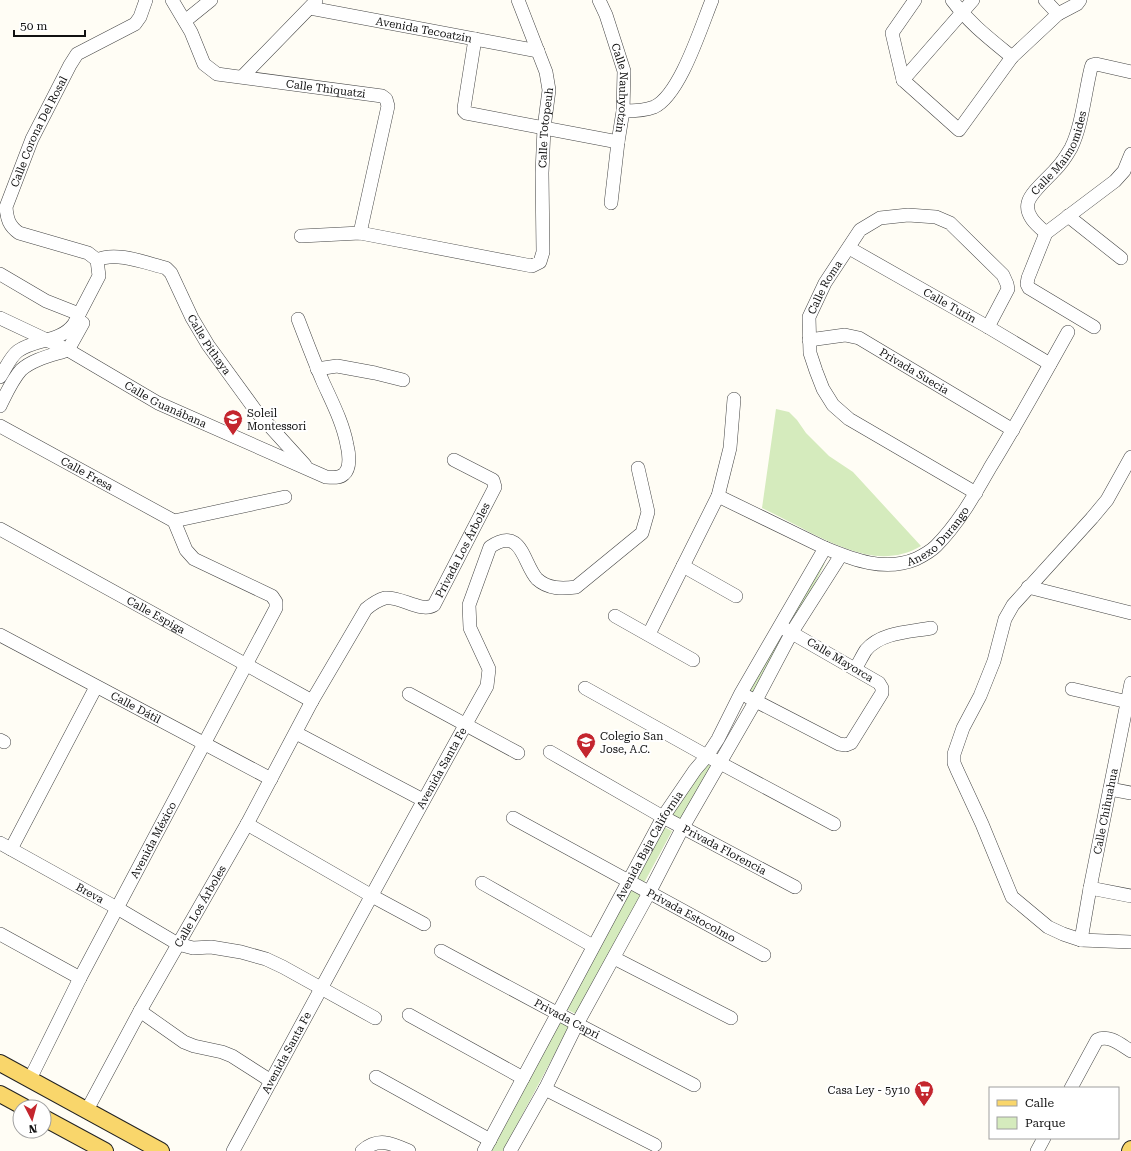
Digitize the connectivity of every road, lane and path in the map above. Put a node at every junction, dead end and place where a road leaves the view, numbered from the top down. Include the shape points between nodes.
1 (146, 0) edge
2 (172, 0) edge
3 (211, 0) edge
4 (518, 0) edge
5 (599, 0) edge
6 (712, 0) edge
7 (915, 0) edge
8 (952, 0) edge
9 (973, 0) edge
10 (1045, 0) edge
11 (1080, 0) edge
12 (313, 4) edge
13 (962, 13) junction
14 (1058, 14) junction
15 (186, 21) junction
16 (475, 39) junction
17 (538, 51) junction
18 (1012, 57) junction
19 (1131, 72) edge
20 (243, 76) junction
21 (903, 80) junction
22 (623, 112) junction
23 (544, 128) junction
24 (618, 142) junction
25 (1131, 154) edge
26 (1128, 173) edge
27 (611, 203) dead end
28 (1068, 216) junction
29 (360, 233) junction
30 (1046, 233) junction
31 (301, 236) dead end
32 (848, 248) junction
33 (1122, 258) dead end
34 (97, 260) junction
35 (0, 274) edge
36 (89, 295) junction
37 (79, 314) junction
38 (0, 318) edge
39 (298, 319) dead end
40 (13, 325) junction
41 (988, 327) junction
42 (1094, 327) dead end
43 (1068, 332) dead end
44 (48, 340) junction
45 (809, 340) junction
46 (68, 350) junction
47 (18, 351) junction
48 (1050, 364) junction
49 (317, 369) junction
50 (0, 376) edge
51 (403, 380) dead end
52 (734, 399) dead end
53 (0, 406) edge
54 (0, 426) edge
55 (1013, 430) junction
56 (1131, 457) edge
57 (454, 460) dead end
58 (638, 468) dead end
59 (309, 469) junction
60 (976, 492) junction
61 (718, 496) junction
62 (285, 497) dead end
63 (174, 521) junction
64 (0, 528) edge
65 (825, 548) junction
66 (841, 555) junction
67 (683, 566) junction
68 (1028, 587) junction
69 (736, 596) dead end
70 (1131, 613) edge
71 (615, 616) dead end
72 (779, 626) junction
73 (931, 628) dead end
74 (792, 632) junction
75 (649, 634) junction
76 (0, 635) edge
77 (693, 660) dead end
78 (247, 666) junction
79 (855, 669) junction
80 (1131, 683) edge
81 (96, 687) junction
82 (585, 688) dead end
83 (1072, 689) dead end
84 (741, 693) junction
85 (409, 694) dead end
86 (312, 701) junction
87 (755, 702) junction
88 (1128, 702) junction
89 (465, 725) junction
90 (296, 733) junction
91 (204, 744) junction
92 (550, 752) dead end
93 (518, 753) dead end
94 (707, 756) junction
95 (720, 763) junction
96 (271, 779) junction
97 (1110, 788) junction
98 (1131, 793) edge
99 (423, 800) junction
100 (663, 817) junction
101 (513, 818) dead end
102 (247, 824) junction
103 (834, 824) dead end
104 (683, 827) junction
105 (5, 846) edge
106 (629, 882) junction
107 (482, 883) dead end
108 (795, 887) dead end
109 (1090, 888) junction
110 (649, 893) junction
111 (372, 896) junction
112 (1131, 896) edge
113 (117, 908) junction
114 (424, 924) dead end
115 (0, 934) edge
116 (1081, 940) junction
117 (1131, 942) edge
118 (178, 944) junction
119 (593, 946) junction
120 (441, 951) dead end
121 (764, 955) dead end
122 (614, 958) junction
123 (80, 978) junction
124 (321, 988) junction
125 (140, 1011) junction
126 (558, 1014) junction
127 (409, 1015) dead end
128 (375, 1018) dead end
129 (731, 1018) dead end
130 (577, 1024) junction
131 (1131, 1051) edge
132 (0, 1063) edge
133 (376, 1077) dead end
134 (524, 1078) junction
135 (30, 1079) junction
136 (271, 1081) junction
137 (694, 1085) dead end
138 (1072, 1087) edge
139 (545, 1089) junction
140 (0, 1094) edge
141 (12, 1100) edge
142 (87, 1110) junction
143 (52, 1122) edge
144 (1043, 1139) edge
145 (655, 1145) dead end
146 (487, 1146) edge
147 (156, 1150) edge
148 (105, 1151) edge
149 (233, 1151) edge
150 (362, 1151) edge
151 (408, 1151) edge
152 (510, 1151) edge
153 (1037, 1151) edge

1 - 34 street, Calle Corona Del Rosal via 140,17 134,24 77,54 32,139 6,207 7,218 12,228 19,233 88,253
2 - 15 street, Calle Thiquatzi
3 - 15 street
4 - 17 street, Calle Totopeuh
5 - 22 street, Calle Nauhyotzin via 624,71
6 - 22 street via 684,68 666,99 654,107
7 - 21 street via 892,33
8 - 13 street
9 - 13 street
10 - 14 street
11 - 14 street via 1078,4
12 - 16 street, Avenida Tecoatzin
12 - 20 street
13 - 18 street
13 - 21 street
14 - 18 street
15 - 20 street, Calle Thiquatzi via 204,64 218,74
16 - 17 street, Avenida Tecoatzin
16 - 23 street via 464,111
17 - 23 street, Calle Totopeuh via 549,90
18 - 21 street via 959,130
19 - 30 street, Calle Maimomides via 1092,64 1078,129 1071,148 1028,202 1028,211 1034,222
20 - 29 street, Calle Thiquatzi via 382,96 386,99 388,106
22 - 24 street, Calle Nauhyotzin
23 - 24 street
23 - 29 street, Calle Totopeuh via 540,262 532,266
24 - 27 street, Calle Nauhyotzin
25 - 26 street
26 - 28 street
28 - 30 street
28 - 33 street
29 - 31 street
30 - 42 street via 1028,278 1029,288
32 - 41 street, Calle Turin
32 - 41 street, Calle Roma via 860,230 880,218 908,215 936,217 950,223 1003,275 1008,284 1008,289
32 - 45 street, Calle Roma via 825,283 809,317
34 - 36 street via 99,276
34 - 59 street, Calle Pithaya via 110,256 122,257 166,268 208,344 256,411
35 - 37 street via 46,301
36 - 37 street
36 - 46 street via 87,313
37 - 44 street via 69,331
38 - 40 street, Calle Guanábana
39 - 49 street, Calle Guanábana
40 - 44 street, Calle Guanábana
40 - 47 street via 18,338
41 - 48 street, Calle Turin
43 - 48 street, Anexo Durango
44 - 46 street, Calle Guanábana
44 - 47 street
45 - 55 street, Privada Suecia via 845,335 859,338
45 - 60 street, Calle Roma via 816,371 833,405 849,419
46 - 53 street via 32,363 21,370
46 - 59 street, Calle Guanábana via 158,404
47 - 50 street
48 - 55 street, Anexo Durango
49 - 51 street via 337,366
49 - 59 street, Calle Guanábana via 339,418 349,457 344,475 336,478 326,477
52 - 61 street via 730,448
54 - 63 street, Calle Fresa
55 - 60 street, Anexo Durango
56 - 68 street via 1106,500 1087,524
57 - 86 street, Privada Los Árboles via 493,480 495,487 434,605 424,608 397,598 374,602 366,609
58 - 89 street, Avenida Santa Fe via 648,512 642,532 576,587 562,589 537,578 519,547 513,542 497,542 490,547 468,605 470,628 489,669 487,686
60 - 66 street, Anexo Durango via 956,523 935,547 915,559 894,564 872,565
61 - 65 street, Anexo Durango
61 - 67 street
62 - 63 street
63 - 78 street, Avenida México via 186,550 194,559 272,596 276,602 276,608
64 - 78 street, Calle Espiga
65 - 66 street, Anexo Durango
65 - 72 street, Avenida Baja California
66 - 74 street, Avenida Baja California
67 - 69 street
67 - 75 street
68 - 70 street
68 - 116 street via 1005,619 994,661 963,728 954,754 954,762 1012,897 1048,927
71 - 75 street
72 - 74 street, Calle Mayorca
72 - 84 street, Avenida Baja California
73 - 79 street via 890,635 878,640 866,650
74 - 79 street, Calle Mayorca
74 - 87 street, Avenida Baja California
75 - 77 street
76 - 81 street, Calle Dátil
78 - 86 street, Calle Espiga
78 - 91 street, Avenida México
79 - 87 street, Calle Mayorca via 879,684 882,693 851,743 846,745 839,744
80 - 88 street, Calle Chihuahua
81 - 91 street, Calle Dátil
81 - 105 street
82 - 94 street
83 - 88 street
84 - 87 street, Calle Mayorca
84 - 94 street, Avenida Baja California via 726,726
85 - 89 street
86 - 90 street, Calle Los Árboles
87 - 95 street, Avenida Baja California
88 - 97 street, Calle Chihuahua
89 - 93 street
89 - 99 street, Avenida Santa Fe
90 - 96 street, Calle Los Árboles
90 - 99 street
91 - 96 street, Calle Dátil
91 - 113 street, Avenida México
92 - 100 street, Privada Florencia
94 - 95 street
94 - 100 street, Avenida Baja California
95 - 103 street
95 - 104 street, Avenida Baja California
96 - 102 street, Calle Los Árboles
97 - 98 street
97 - 109 street, Calle Chihuahua
99 - 111 street, Avenida Santa Fe
100 - 104 street, Privada Florencia
100 - 106 street, Avenida Baja California
101 - 106 street, Privada Estocolmo
102 - 111 street
102 - 118 street, Calle Los Árboles
104 - 108 street, Privada Florencia
104 - 110 street, Avenida Baja California
105 - 113 street, Breva
106 - 110 street, Privada Estocolmo
106 - 119 street, Avenida Baja California
107 - 119 street
109 - 112 street
109 - 116 street, Calle Chihuahua
110 - 121 street, Privada Estocolmo
110 - 122 street, Avenida Baja California
111 - 114 street
111 - 124 street, Avenida Santa Fe
113 - 118 street, Breva
113 - 123 street, Avenida México
115 - 123 street
116 - 117 street
118 - 124 street, Breva via 193,948 211,947 241,952 266,959
118 - 125 street, Calle Los Árboles
119 - 126 street, Avenida Baja California
120 - 126 street, Privada Capri
122 - 129 street
122 - 130 street, Avenida Baja California
123 - 135 street, Avenida México
124 - 128 street, Breva
124 - 136 street, Avenida Santa Fe
125 - 136 street via 184,1042 232,1056
125 - 142 street, Calle Los Árboles
126 - 130 street, Privada Capri
126 - 134 street, Avenida Baja California
127 - 134 street
130 - 137 street, Privada Capri
130 - 139 street, Avenida Baja California
131 - 138 street via 1108,1038 1097,1040
132 - 135 main road
133 - 146 street
134 - 146 street, Avenida Baja California
135 - 142 main road
136 - 149 street, Avenida Santa Fe
139 - 145 street
139 - 152 street, Avenida Baja California
140 - 141 main road
142 - 147 main road
143 - 148 main road
144 - 153 street
150 - 151 street via 368,1145 380,1142 393,1144

